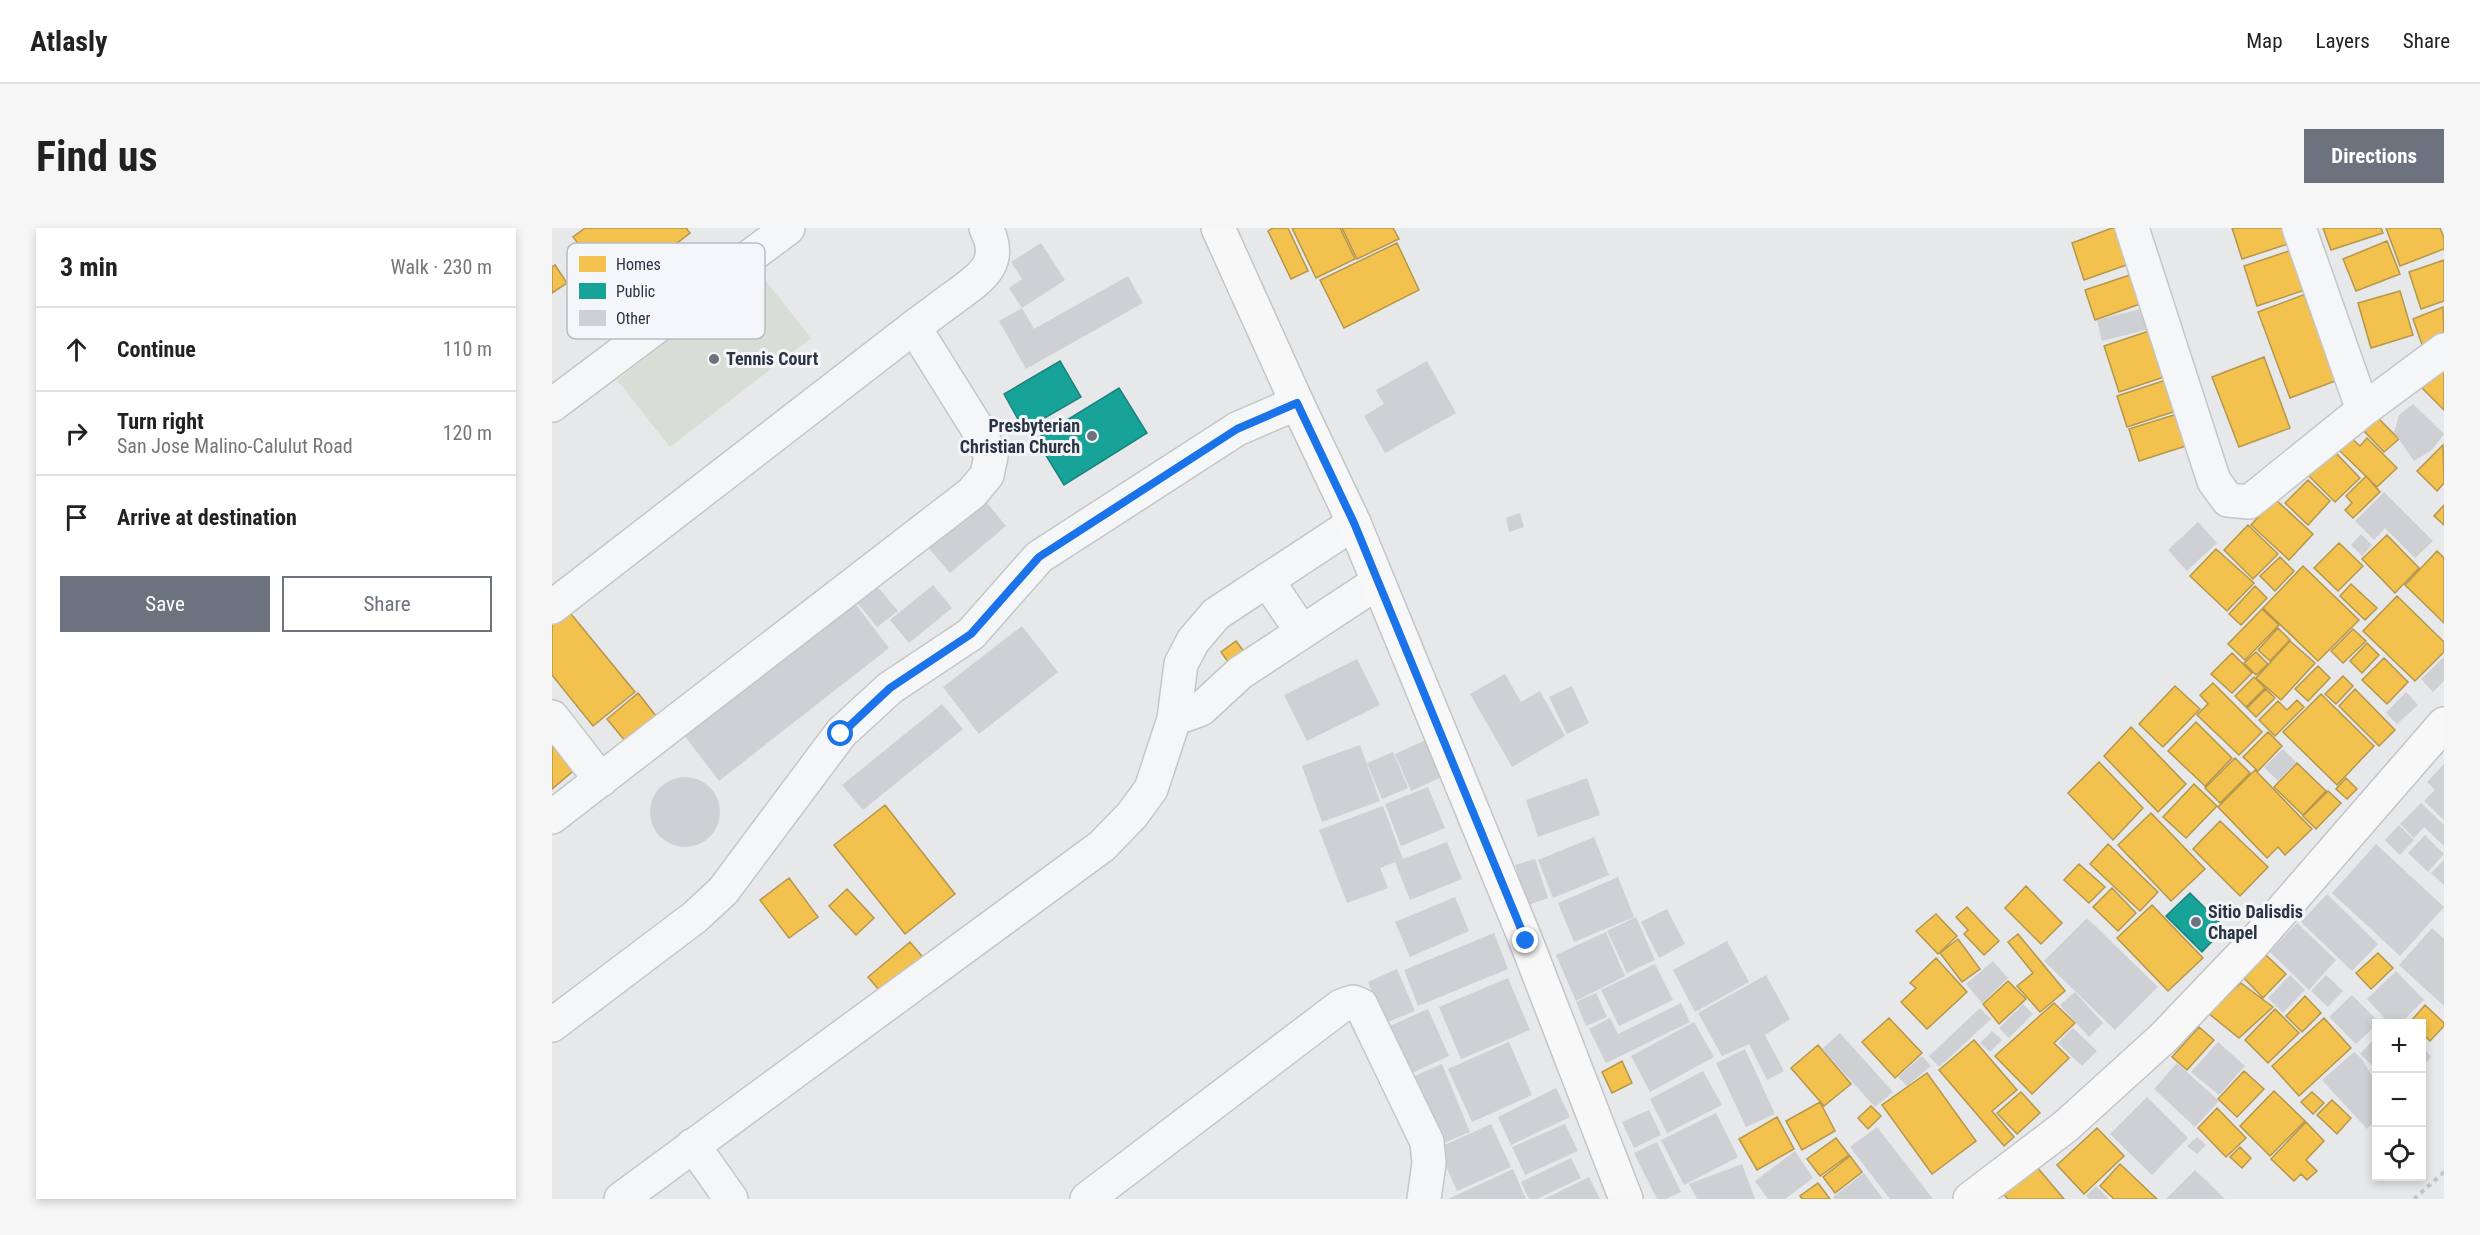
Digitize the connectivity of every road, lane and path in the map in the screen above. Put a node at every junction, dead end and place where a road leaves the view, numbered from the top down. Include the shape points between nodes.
1 (788, 228) edge
2 (986, 228) edge
3 (1218, 228) edge
4 (2133, 228) edge
5 (2299, 228) edge
6 (765, 245) edge
7 (914, 327) junction
8 (640, 339) edge
9 (2444, 350) edge
10 (1297, 403) junction
11 (552, 405) edge
12 (2363, 410) junction
13 (1354, 523) junction
14 (1267, 580) junction
15 (1378, 582) junction
16 (552, 606) edge
17 (1302, 632) junction
18 (552, 717) edge
19 (1174, 719) junction
20 (2444, 724) edge
21 (601, 780) junction
22 (552, 817) edge
23 (552, 1025) edge
24 (693, 1145) junction
25 (2444, 1172) edge
26 (621, 1199) edge
27 (731, 1199) edge
28 (1087, 1199) edge
29 (1424, 1199) edge
30 (1626, 1199) edge
31 (1970, 1199) edge
32 (2414, 1199) edge

1 - 6 street
2 - 7 street via 992,240 992,259 984,276
3 - 10 main road
4 - 12 street via 2214,481 2228,500 2249,502
5 - 12 street
7 - 16 street
7 - 21 street via 979,431 991,456 987,475 972,493
8 - 11 street
9 - 12 street
10 - 13 main road
10 - 23 street via 1237,429 1039,557 971,634 890,688 841,734 723,891
13 - 14 street
13 - 15 main road
14 - 17 street
14 - 19 street via 1216,614 1193,641 1181,664
15 - 17 street
15 - 30 main road via 1526,941
17 - 19 street via 1240,672 1202,709
18 - 21 street
19 - 24 street via 1151,789 1102,846
20 - 31 main road via 2253,944 2163,1038 2067,1126
21 - 22 street
24 - 26 street
24 - 27 street
25 - 32 path
28 - 29 street via 1341,1006 1353,1002 1361,1005 1426,1142 1429,1163

